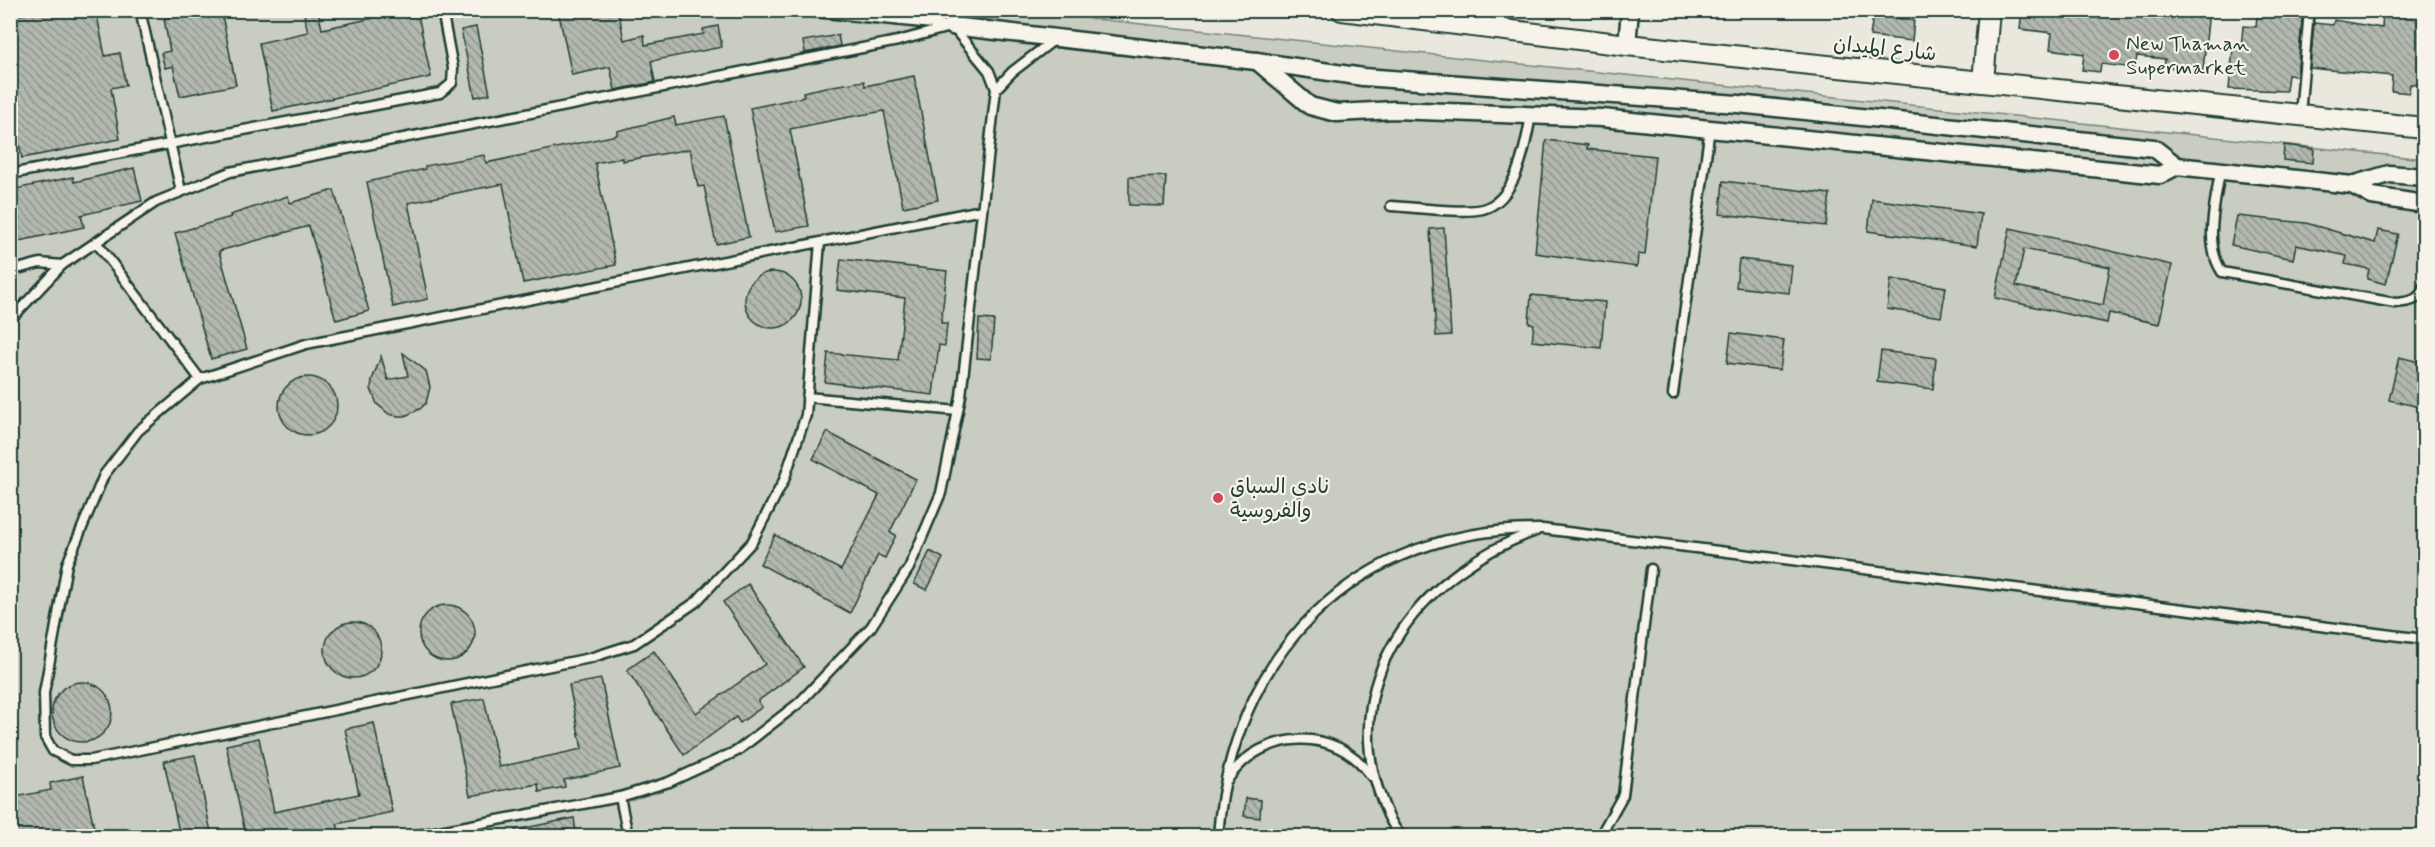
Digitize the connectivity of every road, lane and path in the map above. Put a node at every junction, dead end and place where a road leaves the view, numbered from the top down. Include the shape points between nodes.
1 (140, 10) edge
2 (442, 10) edge
3 (796, 10) edge
4 (1342, 10) edge
5 (1630, 10) edge
6 (1989, 10) edge
7 (2310, 10) edge
8 (1504, 19) edge
9 (952, 26) junction
10 (1057, 37) junction
11 (1627, 45) junction
12 (1256, 61) junction
13 (1983, 82) junction
14 (996, 89) junction
15 (1531, 115) junction
16 (2300, 115) junction
17 (1710, 128) junction
18 (2424, 128) edge
19 (170, 144) junction
20 (2177, 166) junction
21 (2220, 171) junction
22 (10, 174) edge
23 (2424, 177) edge
24 (2352, 185) junction
25 (181, 191) junction
26 (2424, 204) edge
27 (1391, 206) dead end
28 (982, 210) junction
29 (96, 242) junction
30 (820, 242) junction
31 (62, 265) junction
32 (10, 271) edge
33 (2424, 285) edge
34 (10, 321) edge
35 (200, 379) junction
36 (1673, 394) dead end
37 (807, 397) junction
38 (958, 411) junction
39 (1542, 529) junction
40 (1651, 569) dead end
41 (2424, 639) edge
42 (1374, 780) junction
43 (1224, 784) junction
44 (620, 796) junction
45 (436, 834) edge
46 (413, 837) edge
47 (628, 837) edge
48 (1218, 837) edge
49 (1401, 837) edge
50 (1600, 837) edge

1 - 19 lane
2 - 19 lane via 453,68 452,83 440,93
3 - 9 lane
4 - 8 street, شارع الميدان
5 - 11 street
6 - 13 street
7 - 16 lane
8 - 11 street, شارع الميدان
9 - 10 street
9 - 14 lane via 989,71
9 - 25 lane via 865,48 230,172
10 - 12 street
10 - 14 lane
11 - 13 street, شارع الميدان
12 - 15 street via 1310,106 1337,113 1394,110
12 - 20 street via 1387,79 1738,104 2154,148
13 - 16 street, شارع الميدان
14 - 28 lane
15 - 17 street
15 - 27 lane via 1524,158 1507,192 1485,208
16 - 18 street, شارع الميدان
17 - 20 street via 2160,175
17 - 36 lane
19 - 22 lane
19 - 25 lane
20 - 21 street
21 - 24 street
21 - 33 lane via 2212,246 2214,260 2222,272 2395,303 2413,302
23 - 24 street via 2389,174
24 - 26 street via 2372,196
25 - 29 lane via 156,202
28 - 30 lane
28 - 38 lane
29 - 31 lane
29 - 35 lane
30 - 35 lane via 306,344
30 - 37 lane
31 - 32 lane via 40,263
31 - 34 lane
35 - 37 lane via 138,431 104,475 67,564 44,693 45,737 52,751 71,760 102,758 590,658 634,644 696,602 752,542 784,480 806,415
37 - 38 lane
38 - 44 lane via 941,493 909,568 871,627 799,703 737,751 669,782
39 - 41 lane
39 - 42 lane via 1501,546 1463,569 1432,596 1395,640 1378,673 1369,708 1368,744
39 - 43 lane via 1495,530 1426,545 1376,569 1332,599 1293,637 1262,681 1238,731
40 - 50 lane via 1623,795
42 - 43 lane via 1346,751 1323,741 1299,740 1256,752
42 - 49 lane
43 - 48 lane
44 - 45 lane
44 - 47 lane
45 - 46 lane

